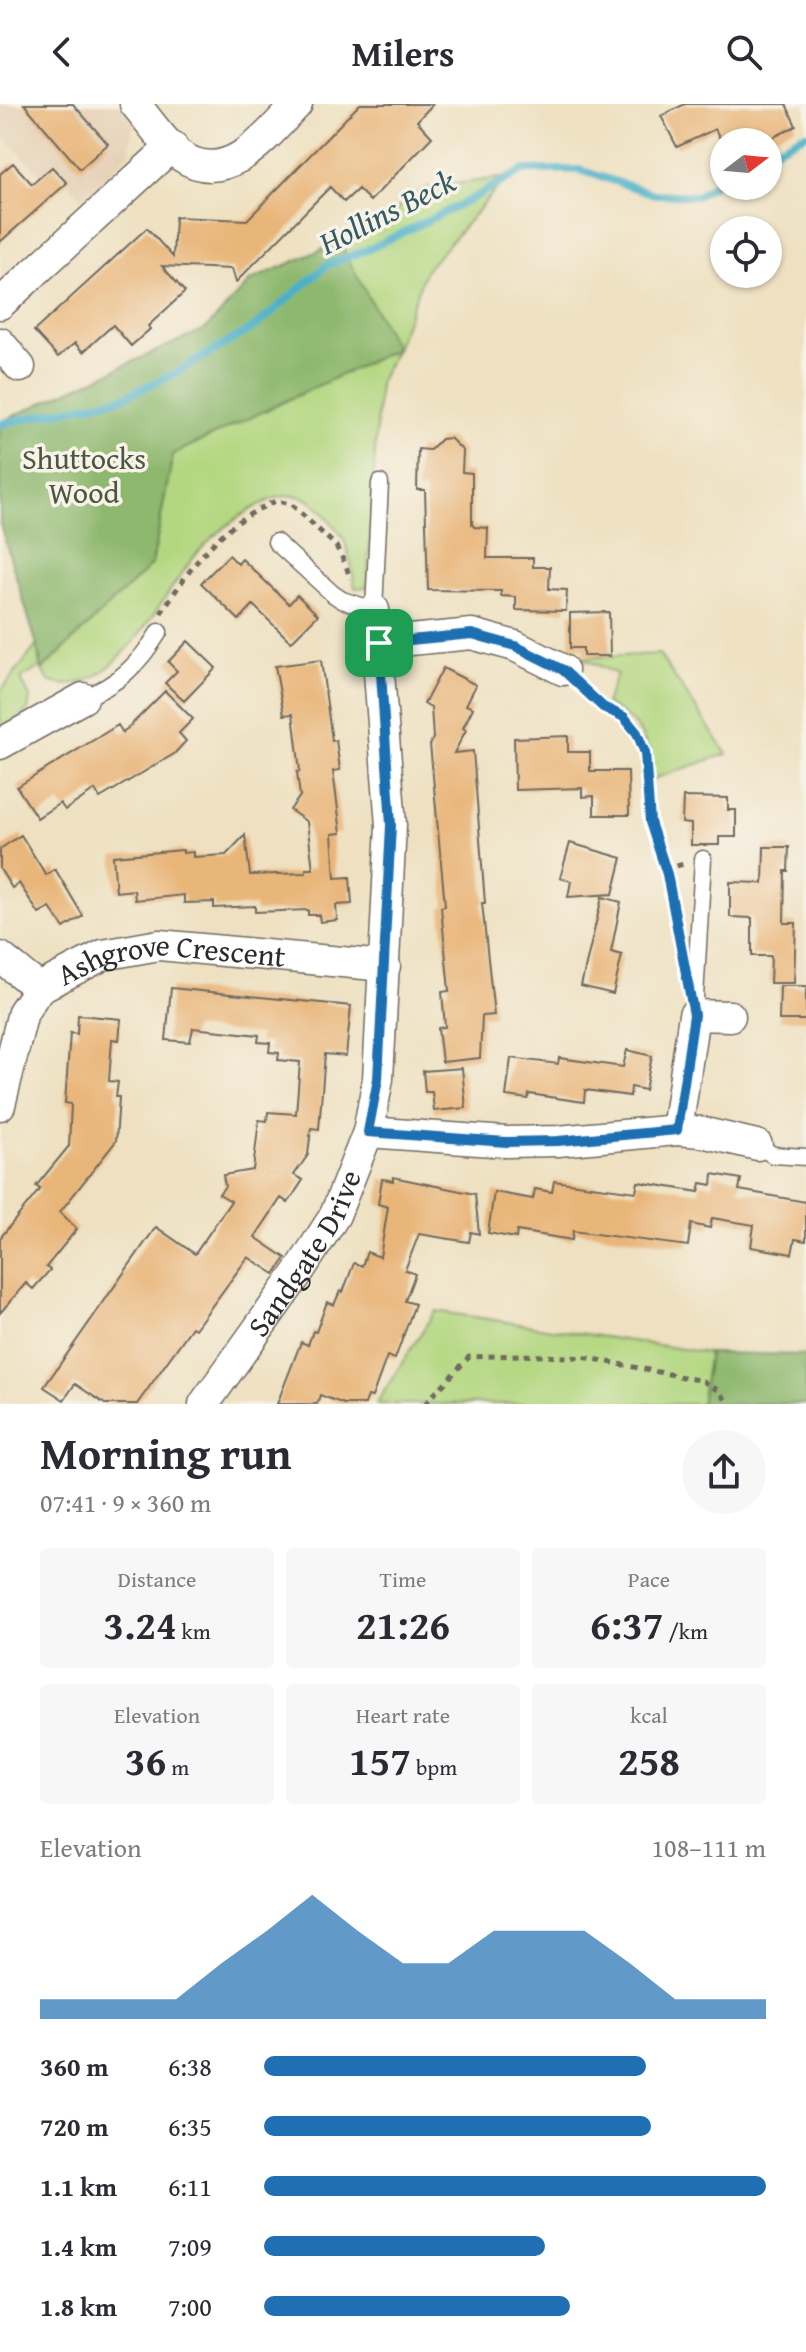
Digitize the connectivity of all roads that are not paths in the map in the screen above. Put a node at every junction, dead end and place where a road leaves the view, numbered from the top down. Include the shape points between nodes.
1 (135, 104) edge
2 (297, 104) edge
3 (172, 146) junction
4 (0, 304) edge
5 (0, 343) edge
6 (20, 367) dead end
7 (380, 483) dead end
8 (276, 542) dead end
9 (364, 607) junction
10 (159, 625) road end
11 (379, 643) junction
12 (563, 670) road end
13 (83, 698) joint
14 (0, 744) edge
15 (703, 859) dead end
16 (0, 957) edge
17 (385, 966) junction
18 (39, 988) junction
19 (694, 1015) junction
20 (730, 1016) dead end
21 (0, 1105) edge
22 (677, 1130) junction
23 (368, 1132) junction
24 (757, 1145) joint
25 (806, 1157) edge
26 (204, 1404) edge

1 - 3 street
2 - 3 street via 249,153 233,162 197,163
3 - 4 street
5 - 6 street
7 - 9 lane
8 - 9 lane via 333,594
9 - 11 street, Sandgate Drive
10 - 13 lane via 135,666 103,691
11 - 12 street via 472,634 515,646
11 - 17 street, Sandgate Drive via 391,825
13 - 14 street
15 - 19 lane
16 - 18 street
17 - 18 street, Ashgrove Crescent via 159,945 103,955
17 - 23 street, Sandgate Drive via 378,1079
18 - 21 street, Ashgrove Crescent via 23,1012
19 - 20 street
19 - 22 street
22 - 23 street via 506,1142
22 - 24 street
23 - 26 street, Sandgate Drive via 335,1215
24 - 25 lane via 773,1155

